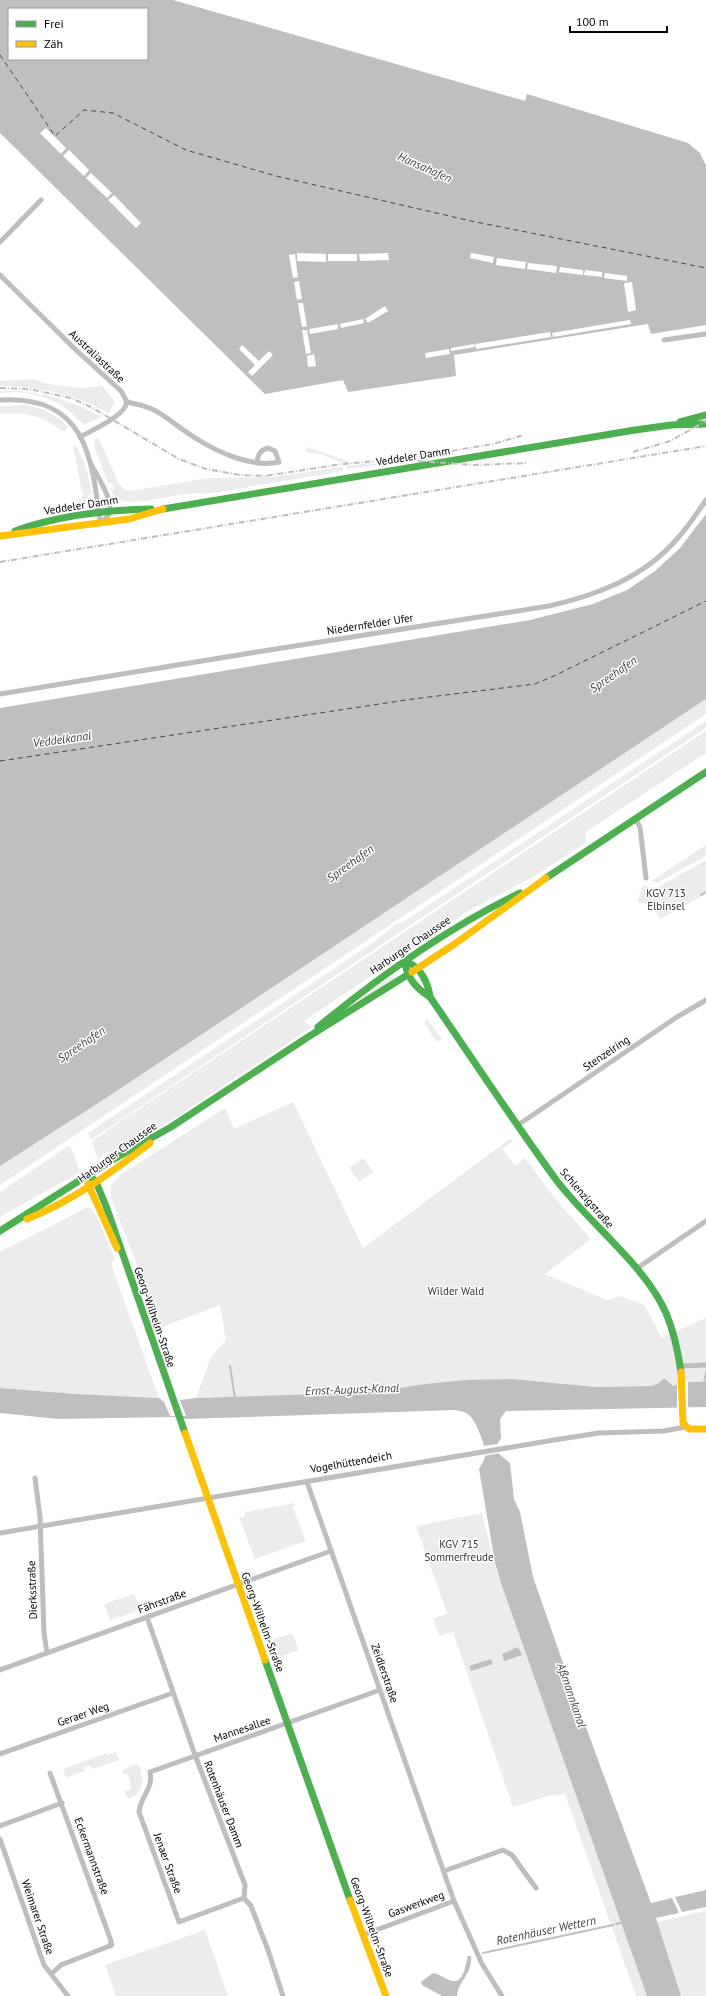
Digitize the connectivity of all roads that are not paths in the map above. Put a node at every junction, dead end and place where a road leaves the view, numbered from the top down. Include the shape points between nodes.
1 (41, 200) dead end
2 (0, 242) edge
3 (0, 275) edge
4 (706, 334) edge
5 (664, 340) dead end
6 (0, 400) edge
7 (127, 402) junction
8 (706, 415) edge
9 (706, 424) edge
10 (671, 425) junction
11 (80, 437) junction
12 (90, 462) junction
13 (257, 462) dead end
14 (706, 500) edge
15 (158, 510) junction
16 (110, 511) junction
17 (98, 513) junction
18 (100, 523) junction
19 (9, 534) junction
20 (0, 536) edge
21 (0, 694) edge
22 (706, 772) edge
23 (635, 818) junction
24 (646, 878) dead end
25 (534, 886) junction
26 (405, 961) junction
27 (417, 968) junction
28 (408, 974) junction
29 (430, 997) junction
30 (706, 1000) edge
31 (308, 1037) junction
32 (518, 1124) junction
33 (171, 1127) junction
34 (89, 1175) junction
35 (96, 1182) junction
36 (88, 1187) junction
37 (706, 1221) edge
38 (15, 1224) junction
39 (0, 1231) edge
40 (122, 1255) junction
41 (636, 1269) junction
42 (706, 1365) edge
43 (681, 1366) junction
44 (685, 1427) junction
45 (706, 1429) edge
46 (35, 1478) dead end
47 (307, 1482) junction
48 (208, 1498) junction
49 (40, 1526) junction
50 (0, 1533) edge
51 (331, 1551) junction
52 (238, 1584) junction
53 (146, 1617) junction
54 (47, 1653) junction
55 (0, 1670) edge
56 (380, 1690) junction
57 (173, 1693) junction
58 (288, 1724) junction
59 (0, 1754) edge
60 (195, 1755) junction
61 (50, 1773) dead end
62 (62, 1803) junction
63 (139, 1812) joint
64 (0, 1826) edge
65 (0, 1839) edge
66 (444, 1871) junction
67 (536, 1888) dead end
68 (244, 1898) junction
69 (454, 1901) junction
70 (363, 1935) junction
71 (51, 1974) junction
72 (66, 1995) edge
73 (283, 1996) edge
74 (386, 1996) edge
75 (502, 1996) edge

1 - 2 street
3 - 7 street, Australiastraße via 120,391
4 - 5 street
6 - 11 street via 27,400 55,409 68,420
7 - 11 street via 120,413
7 - 13 street via 142,404 156,411 198,440 227,454
8 - 10 main road, Veddeler Damm
9 - 10 main road, Veddeler Damm
10 - 15 main road, Veddeler Damm
11 - 12 street
12 - 16 street
12 - 17 street
14 - 21 street, Niedernfelder Ufer via 676,540 655,560 616,585 579,599 549,606
15 - 16 main road, Veddeler Damm
15 - 18 main road, Veddeler Damm via 129,519
16 - 17 main road, Veddeler Damm
16 - 18 street
17 - 18 street
17 - 19 main road, Veddeler Damm via 32,524
18 - 19 main road, Veddeler Damm via 34,533
19 - 20 main road, Veddeler Damm
22 - 23 main road, Harburger Chaussee
23 - 24 street via 640,827
23 - 25 main road, Harburger Chaussee
25 - 26 main road, Harburger Chaussee via 487,908
25 - 27 main road, Harburger Chaussee
26 - 27 main road, Schlenzigstraße
26 - 28 main road, Schlenzigstraße
26 - 31 main road, Harburger Chaussee via 352,999
27 - 28 main road, Harburger Chaussee
27 - 29 main road, Schlenzigstraße via 430,988
28 - 29 main road, Schlenzigstraße via 422,993
28 - 31 main road, Harburger Chaussee
29 - 32 main road, Schlenzigstraße
30 - 32 street, Stenzelring
31 - 33 main road, Harburger Chaussee
32 - 41 main road, Schlenzigstraße via 558,1182
33 - 34 main road, Harburger Chaussee
33 - 35 main road, Harburger Chaussee
34 - 35 main road, Georg-Wilhelm-Straße
34 - 36 main road, Georg-Wilhelm-Straße
34 - 38 main road, Harburger Chaussee
35 - 36 main road, Harburger Chaussee
35 - 40 main road, Georg-Wilhelm-Straße
36 - 38 main road, Harburger Chaussee via 38,1215
36 - 40 main road, Georg-Wilhelm-Straße via 112,1240
37 - 41 street
38 - 39 main road
40 - 48 main road, Georg-Wilhelm-Straße
41 - 43 main road, Schlenzigstraße via 655,1293 666,1313 675,1335
42 - 43 street
43 - 44 main road, Schlenzigstraße via 682,1412
44 - 45 main road, Vogelhüttendeich via 692,1430
44 - 47 street, Vogelhüttendeich via 664,1431 599,1433
46 - 49 street, Dierksstraße
47 - 48 street, Vogelhüttendeich
47 - 51 street, Zeidlerstraße
48 - 49 street, Vogelhüttendeich
48 - 52 main road, Georg-Wilhelm-Straße
49 - 50 street, Vogelhüttendeich
49 - 54 street, Dierksstraße
51 - 52 street, Fährstraße
51 - 56 street, Zeidlerstraße
52 - 53 street, Fährstraße
52 - 58 main road, Georg-Wilhelm-Straße
53 - 54 street, Fährstraße
53 - 57 street, Rotenhäuser Damm
54 - 55 street, Fährstraße
56 - 58 street, Mannesallee
56 - 66 street, Zeidlerstraße
57 - 59 street, Geraer Weg
57 - 60 street, Rotenhäuser Damm
58 - 60 street, Mannesallee
58 - 70 main road, Georg-Wilhelm-Straße
60 - 63 street, Mannesallee via 150,1772 149,1790
60 - 68 street, Rotenhäuser Damm via 245,1885
61 - 62 street, Eckermannstraße
62 - 64 street
62 - 71 street, Eckermannstraße via 111,1946 61,1965
63 - 68 street, Jenaer Straße via 179,1922
65 - 71 street, Weimarer Straße via 44,1965
66 - 67 street via 503,1850 512,1855
66 - 69 street, Zeidlerstraße
68 - 73 street, Rotenhäuser Damm via 251,1906
69 - 70 street, Gaswerkweg
69 - 75 street, Zeidlerstraße via 482,1964
70 - 74 main road, Georg-Wilhelm-Straße
71 - 72 street, Weimarer Straße

